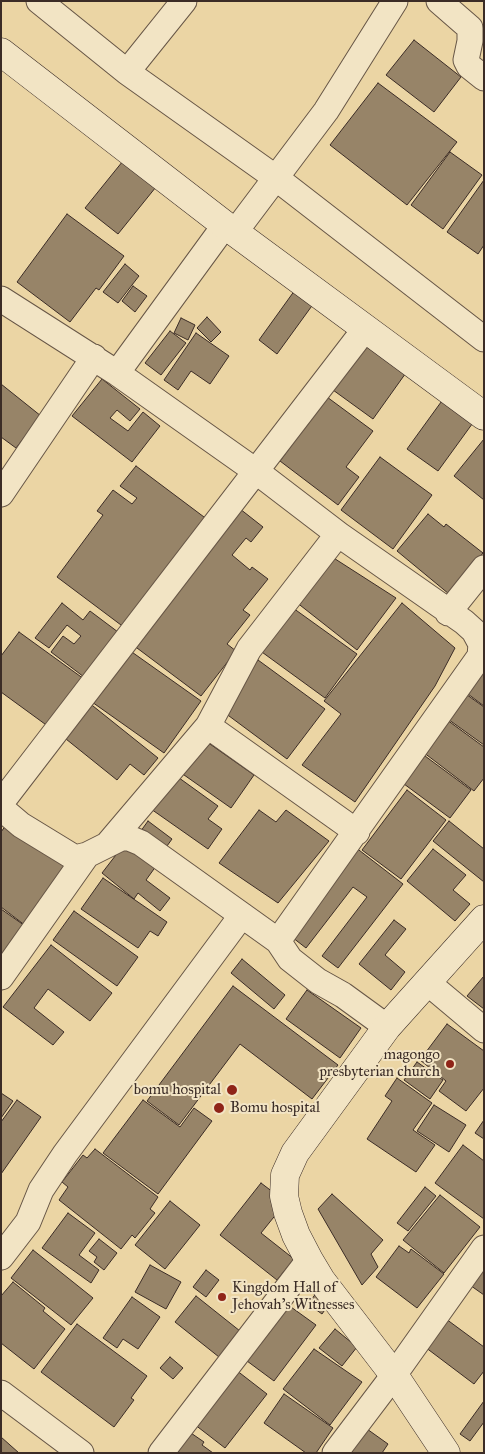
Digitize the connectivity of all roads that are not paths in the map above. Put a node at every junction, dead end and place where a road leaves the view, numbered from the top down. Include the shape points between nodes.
1 (38, 1) edge
2 (184, 1) edge
3 (395, 1) edge
4 (439, 1) edge
5 (1, 52) edge
6 (127, 72) junction
7 (484, 78) edge
8 (276, 178) junction
9 (230, 228) junction
10 (1, 299) edge
11 (365, 329) junction
12 (484, 339) edge
13 (94, 357) junction
14 (117, 373) junction
15 (484, 416) edge
16 (257, 472) junction
17 (6, 478) edge
18 (338, 534) junction
19 (484, 568) edge
20 (448, 614) junction
21 (208, 726) junction
22 (1, 803) edge
23 (1, 808) edge
24 (357, 832) junction
25 (97, 850) junction
26 (242, 915) junction
27 (484, 919) edge
28 (278, 942) junction
29 (1, 977) edge
30 (428, 983) junction
31 (387, 1027) junction
32 (484, 1030) edge
33 (484, 1248) edge
34 (1, 1257) edge
35 (309, 1260) junction
36 (394, 1375) junction
37 (1, 1393) edge
38 (81, 1453) edge
39 (161, 1453) edge
40 (335, 1453) edge
41 (446, 1453) edge

1 - 6 street
2 - 6 street
3 - 8 street via 326,111
4 - 7 street via 470,28 466,60
5 - 9 main road
6 - 8 street
8 - 9 street
8 - 12 street
9 - 11 main road
9 - 14 street
10 - 13 street
11 - 15 main road
11 - 16 street
13 - 14 street
13 - 17 street
14 - 16 street
16 - 18 street
16 - 22 street
18 - 20 street
18 - 21 street via 249,649
19 - 20 street
20 - 24 street via 474,632 481,644 480,656
21 - 24 street
21 - 25 street
23 - 25 street via 21,825 75,858
24 - 28 street
25 - 26 street via 121,838 141,843
25 - 29 street
26 - 28 street
26 - 34 street via 65,1154 41,1190 28,1222
27 - 30 main road
28 - 31 street via 290,959
30 - 31 main road
30 - 32 street
31 - 35 main road via 290,1162 285,1175 284,1196 296,1235
33 - 36 street
35 - 36 main road
35 - 39 street
36 - 40 street
36 - 41 main road
37 - 38 street

